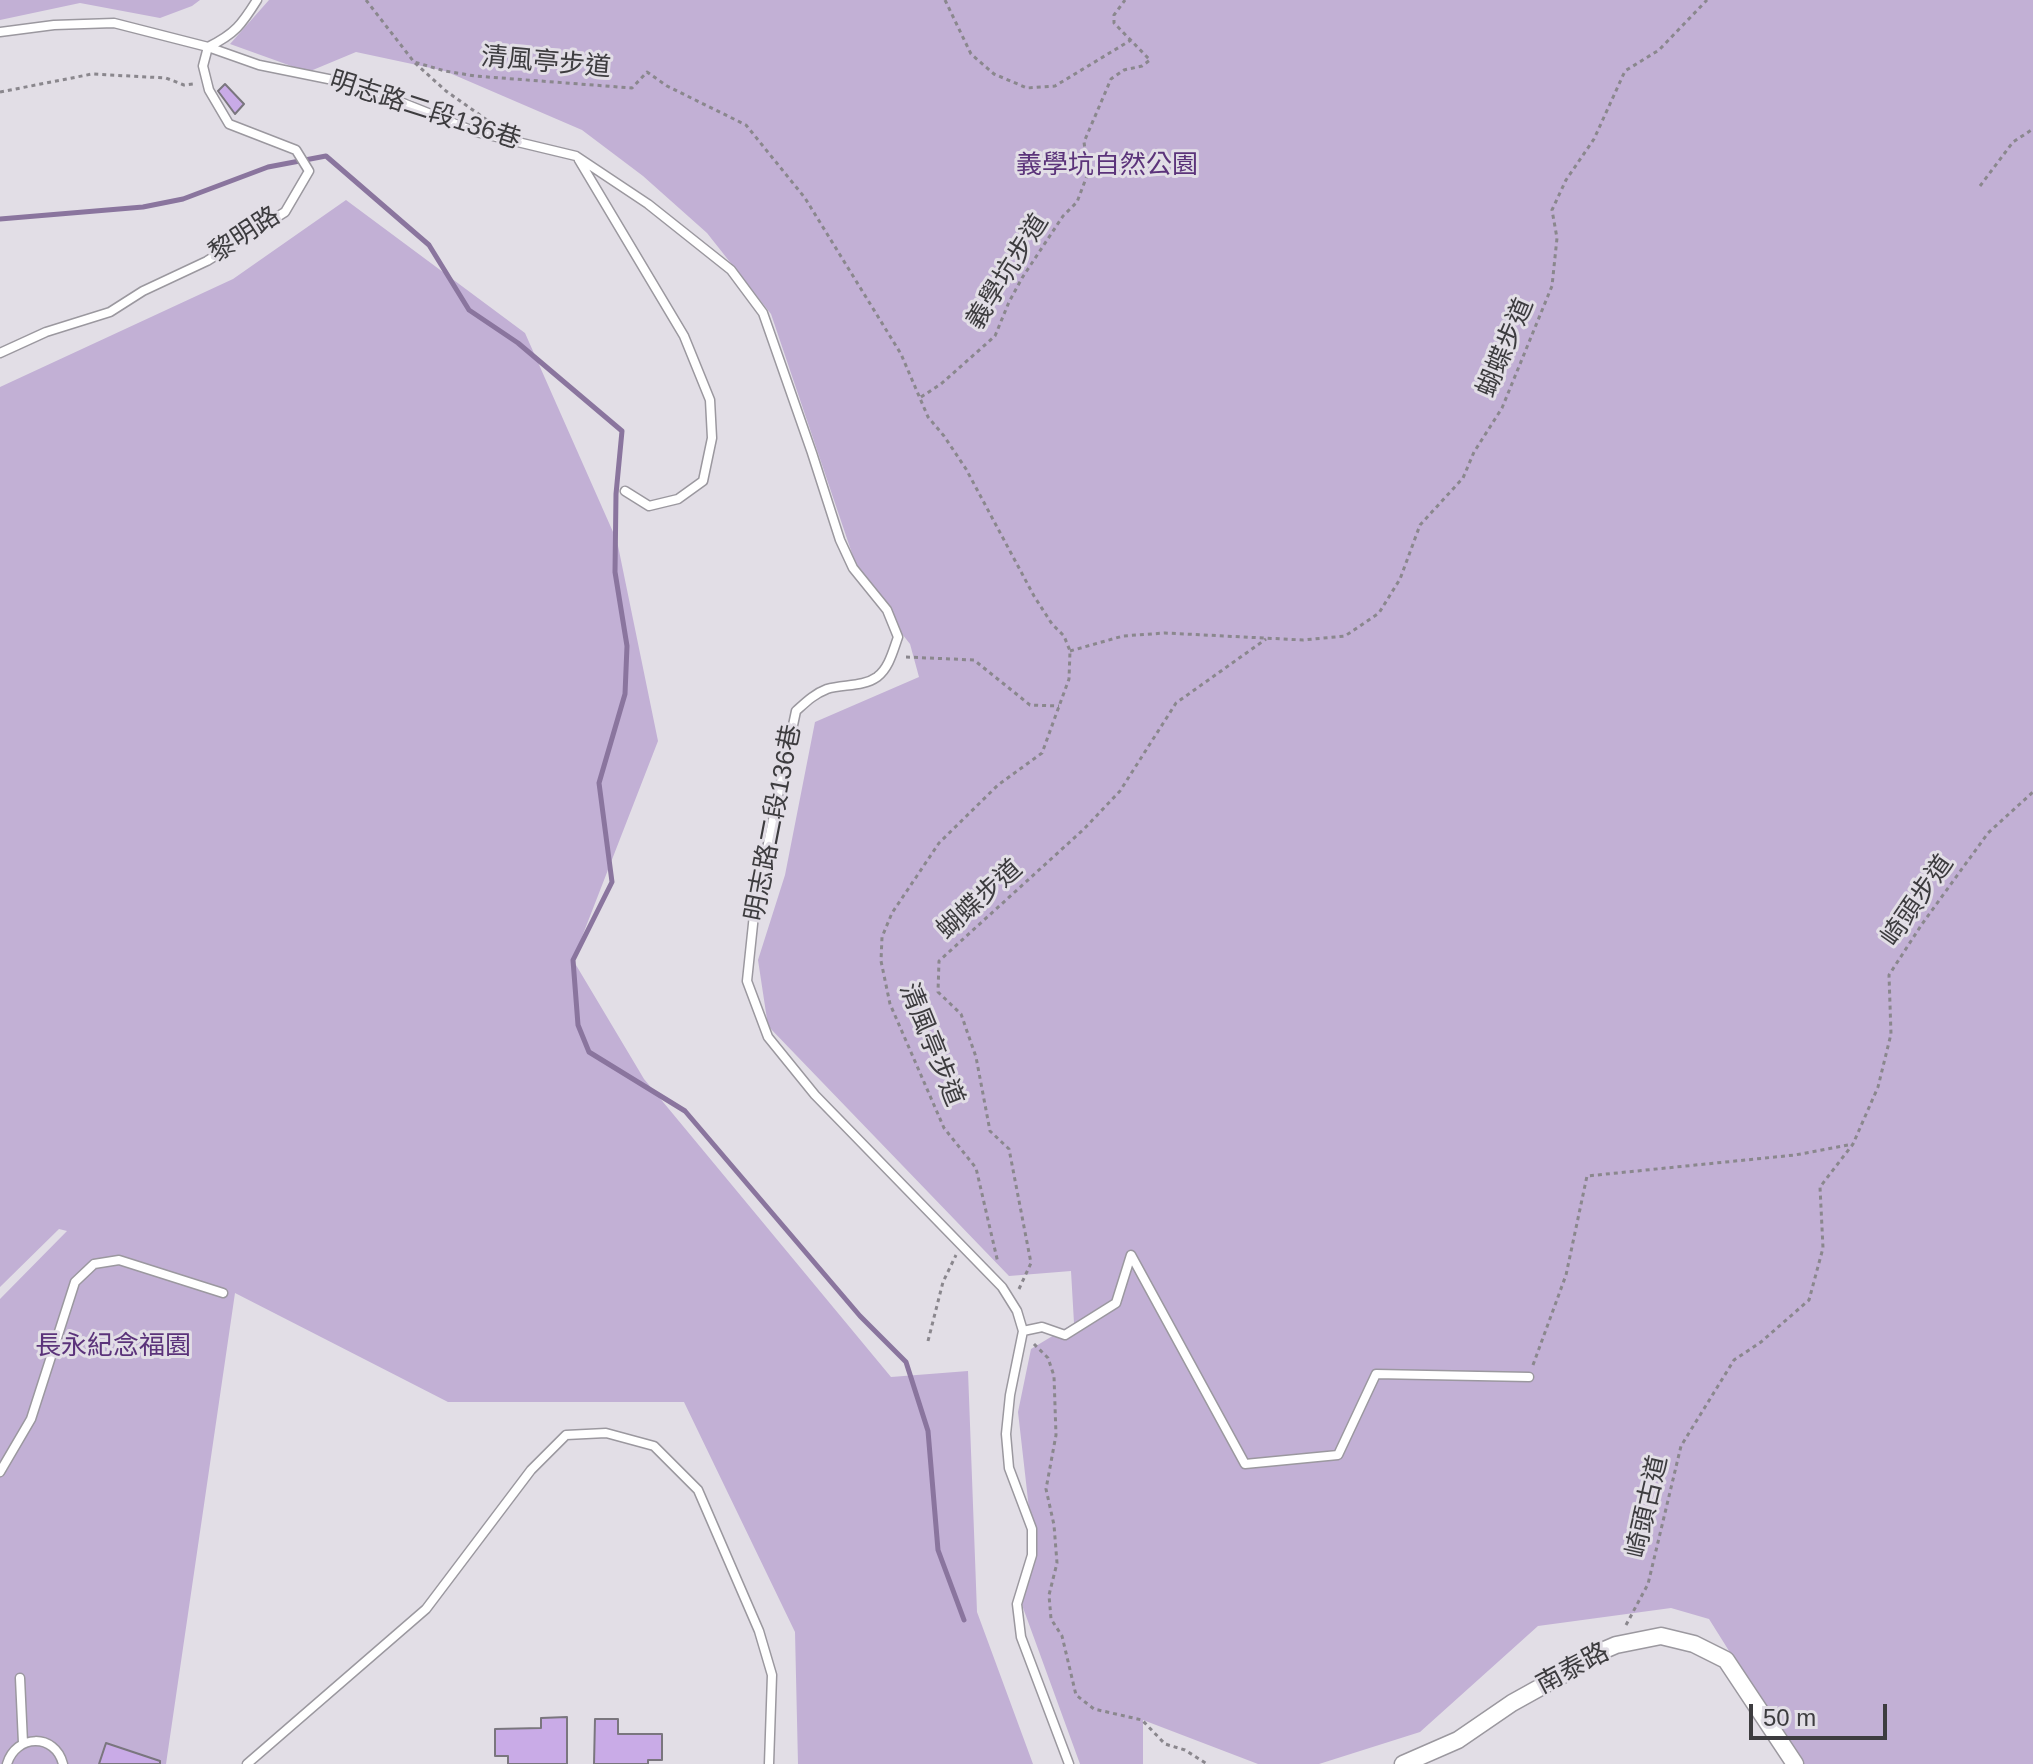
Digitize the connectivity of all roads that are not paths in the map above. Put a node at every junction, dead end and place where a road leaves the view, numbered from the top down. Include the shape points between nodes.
1 (257, 0) edge
2 (0, 32) edge
3 (208, 47) junction
4 (576, 156) junction
5 (0, 353) edge
6 (625, 491) dead end
7 (223, 1293) dead end
8 (1026, 1330) junction
9 (1529, 1377) road end
10 (0, 1472) edge
11 (20, 1678) dead end
12 (23, 1743) junction
13 (7, 1764) edge
14 (63, 1764) edge
15 (247, 1764) edge
16 (769, 1764) edge
17 (1069, 1764) edge
18 (1403, 1764) edge
19 (1795, 1764) edge

1 - 3 lane via 240,27
2 - 3 lane, 明志路二段136巷 via 114,23
3 - 4 lane, 明志路二段136巷 via 259,65 358,85 476,132
3 - 5 lane, 黎明路 via 203,66 209,90 229,124 296,150 309,171 285,212 110,312
4 - 6 lane via 684,336 710,400 712,438 703,481 678,499 649,506
4 - 8 lane, 明志路二段136巷 via 731,270 763,313 840,540 853,568 887,610 898,637 877,677 829,688 796,711 755,905 747,981 768,1037 815,1095 1002,1287
7 - 10 lane via 119,1260 94,1264 75,1282 31,1419
8 - 9 lane via 1042,1327 1065,1335 1116,1303 1131,1255 1245,1464 1338,1455 1376,1374
8 - 17 lane via 1006,1434 1009,1468 1032,1529 1032,1555 1017,1604 1021,1637
11 - 12 lane
12 - 13 lane
12 - 14 lane via 50,1744
15 - 16 lane via 426,1609 531,1470 566,1435 606,1433 654,1446 698,1490 759,1631 772,1675
18 - 19 street, 南泰路 via 1458,1740 1588,1657 1661,1636 1726,1660

